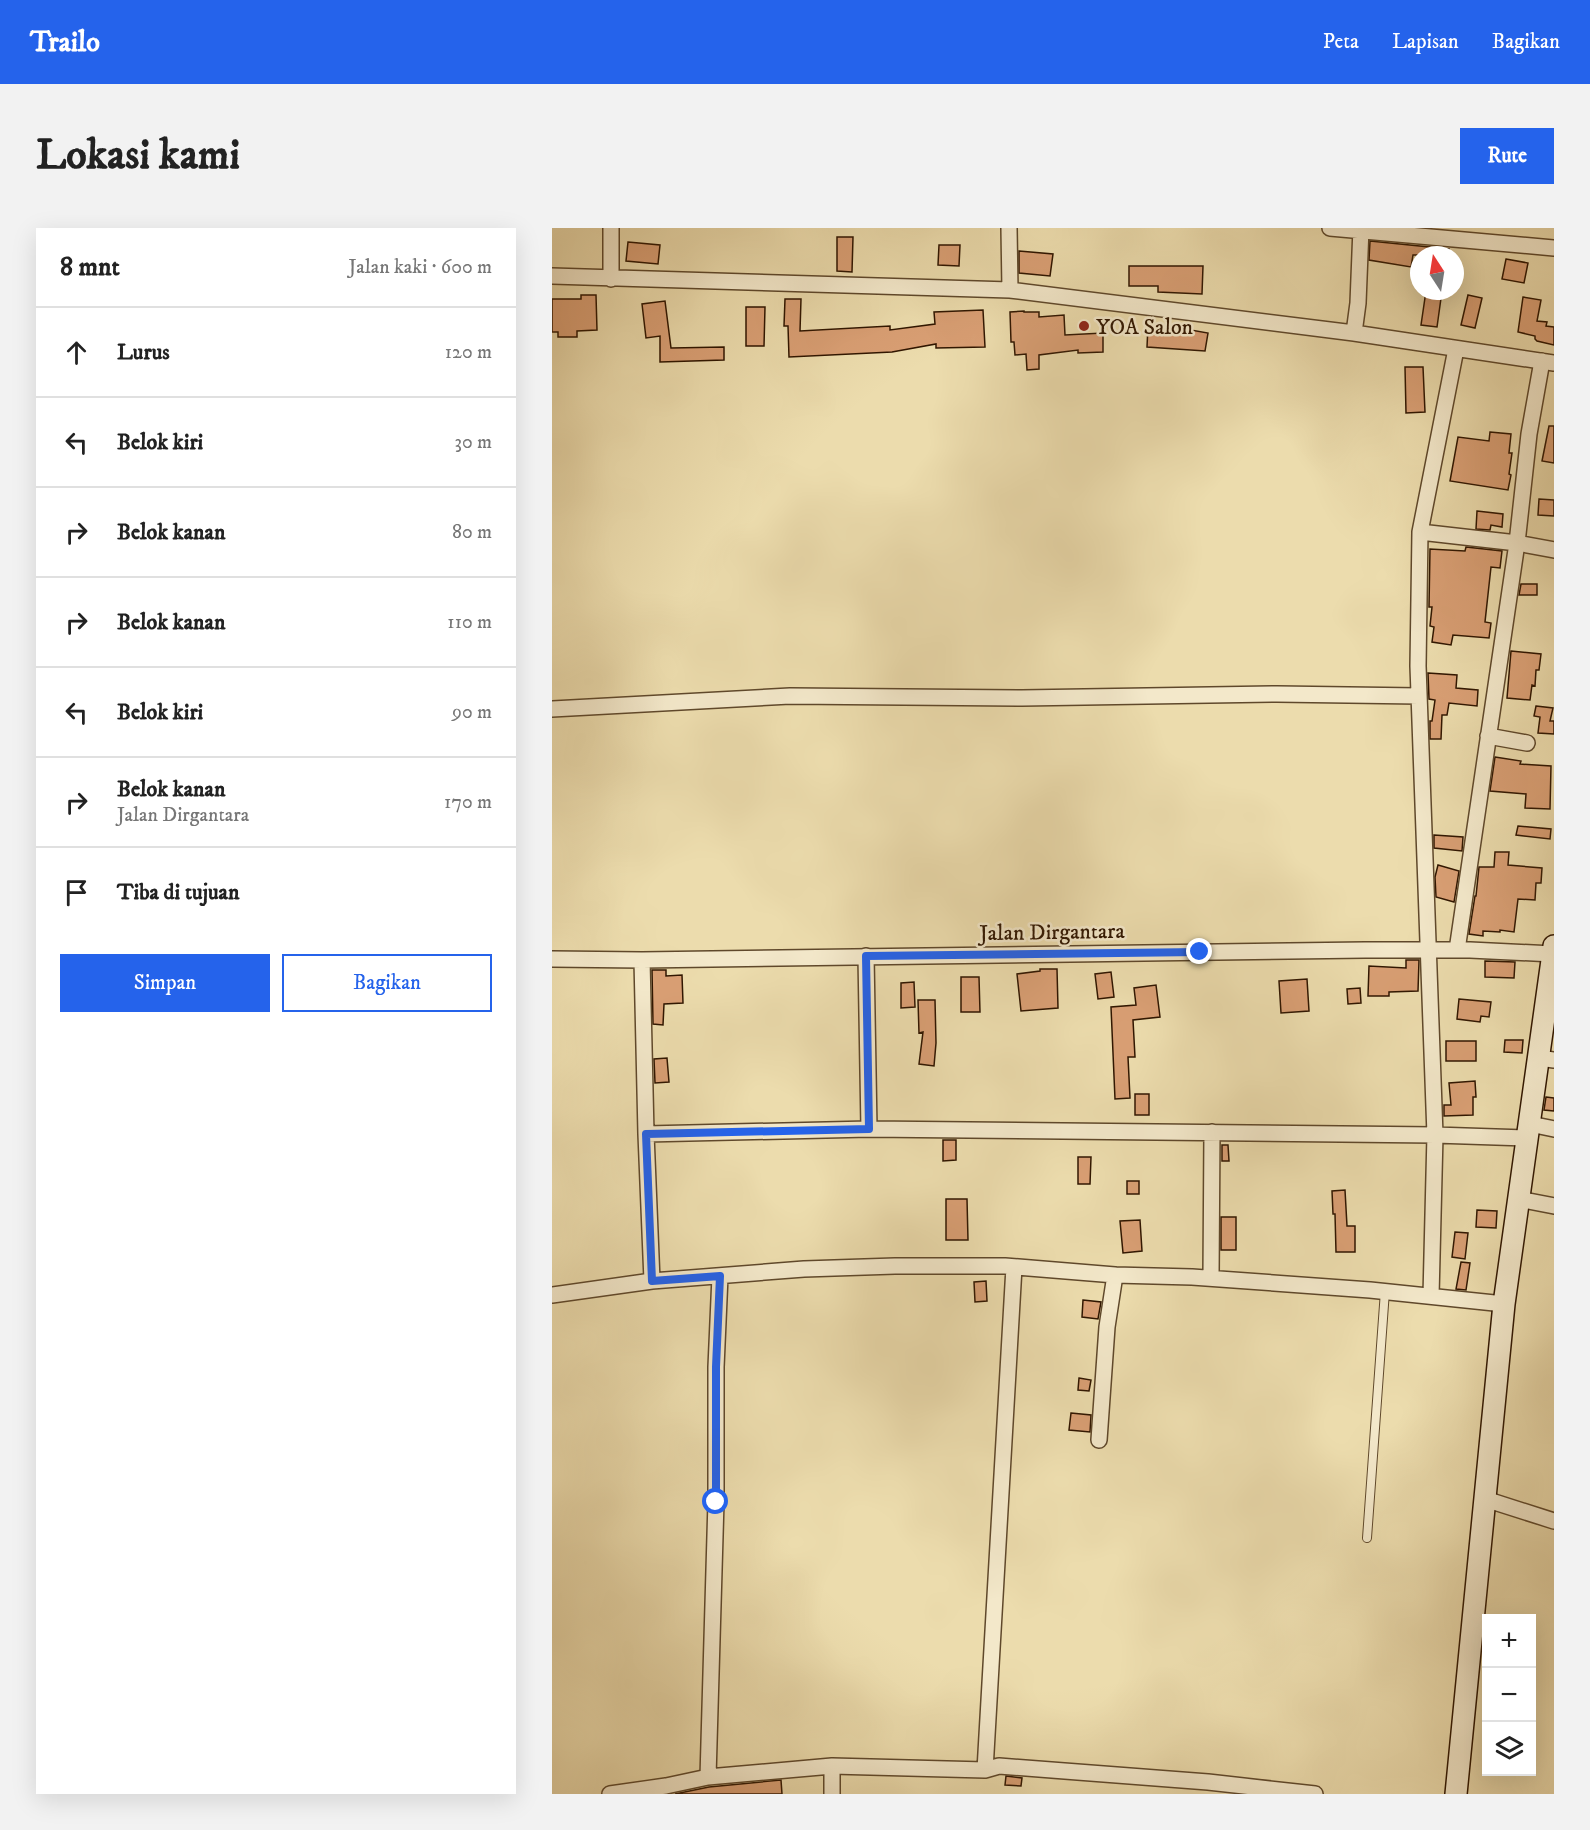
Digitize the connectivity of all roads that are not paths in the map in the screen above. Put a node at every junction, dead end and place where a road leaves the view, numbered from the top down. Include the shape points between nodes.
1 (611, 228) edge
2 (1009, 228) edge
3 (1330, 228) edge
4 (1361, 229) edge
5 (1554, 248) edge
6 (552, 276) edge
7 (611, 279) junction
8 (1010, 290) junction
9 (1354, 333) junction
10 (1456, 349) junction
11 (1548, 362) edge
12 (1420, 532) junction
13 (1517, 543) junction
14 (1554, 550) edge
15 (1419, 696) junction
16 (552, 709) edge
17 (1488, 736) junction
18 (1527, 743) dead end
19 (1428, 949) junction
20 (1457, 950) junction
21 (1553, 950) edge
22 (866, 956) junction
23 (552, 958) edge
24 (642, 960) junction
25 (1546, 1059) edge
26 (869, 1129) junction
27 (1554, 1129) edge
28 (1529, 1131) junction
29 (1212, 1132) junction
30 (646, 1134) junction
31 (1435, 1135) junction
32 (1518, 1199) junction
33 (1554, 1206) edge
34 (1014, 1267) junction
35 (1115, 1275) junction
36 (720, 1276) junction
37 (1211, 1278) junction
38 (652, 1281) junction
39 (1385, 1291) junction
40 (552, 1295) edge
41 (1431, 1296) junction
42 (1504, 1304) junction
43 (1099, 1440) dead end
44 (1485, 1499) junction
45 (1554, 1521) edge
46 (1366, 1538) dead end
47 (831, 1766) junction
48 (985, 1770) junction
49 (708, 1777) junction
50 (1141, 1778) junction
51 (610, 1794) edge
52 (832, 1794) edge
53 (1140, 1794) edge
54 (1315, 1794) edge
55 (1456, 1794) edge

1 - 7 street
2 - 8 street
3 - 4 street
4 - 5 street
4 - 9 street
6 - 7 street
7 - 8 street
8 - 9 street
9 - 10 street
10 - 11 street
10 - 12 street
11 - 13 street via 1529,434
12 - 13 street
12 - 15 street
13 - 14 street
13 - 17 street
15 - 16 street via 790,696
15 - 19 street
17 - 18 street
17 - 20 street
19 - 20 street, Jalan Dirgantara
19 - 22 street, Jalan Dirgantara
19 - 31 street
20 - 21 street, Jalan Dirgantara
21 - 25 street
22 - 24 street, Jalan Dirgantara
22 - 26 street
23 - 24 street, Jalan Dirgantara
24 - 30 street
25 - 28 street
26 - 29 street
26 - 30 street
27 - 28 street
28 - 31 street
28 - 32 street
29 - 31 street
29 - 37 street
30 - 38 street
31 - 41 street
32 - 33 street
32 - 42 street
34 - 35 street
34 - 36 street via 895,1266
34 - 48 street
35 - 37 street
35 - 43 street
36 - 38 street
36 - 49 street
37 - 39 street
38 - 40 street
39 - 41 street
39 - 46 lane
41 - 42 street
42 - 44 street
44 - 45 street
44 - 55 street
47 - 48 street
47 - 49 street
47 - 52 street
48 - 50 street via 999,1767
49 - 51 street
50 - 53 street
50 - 54 street

